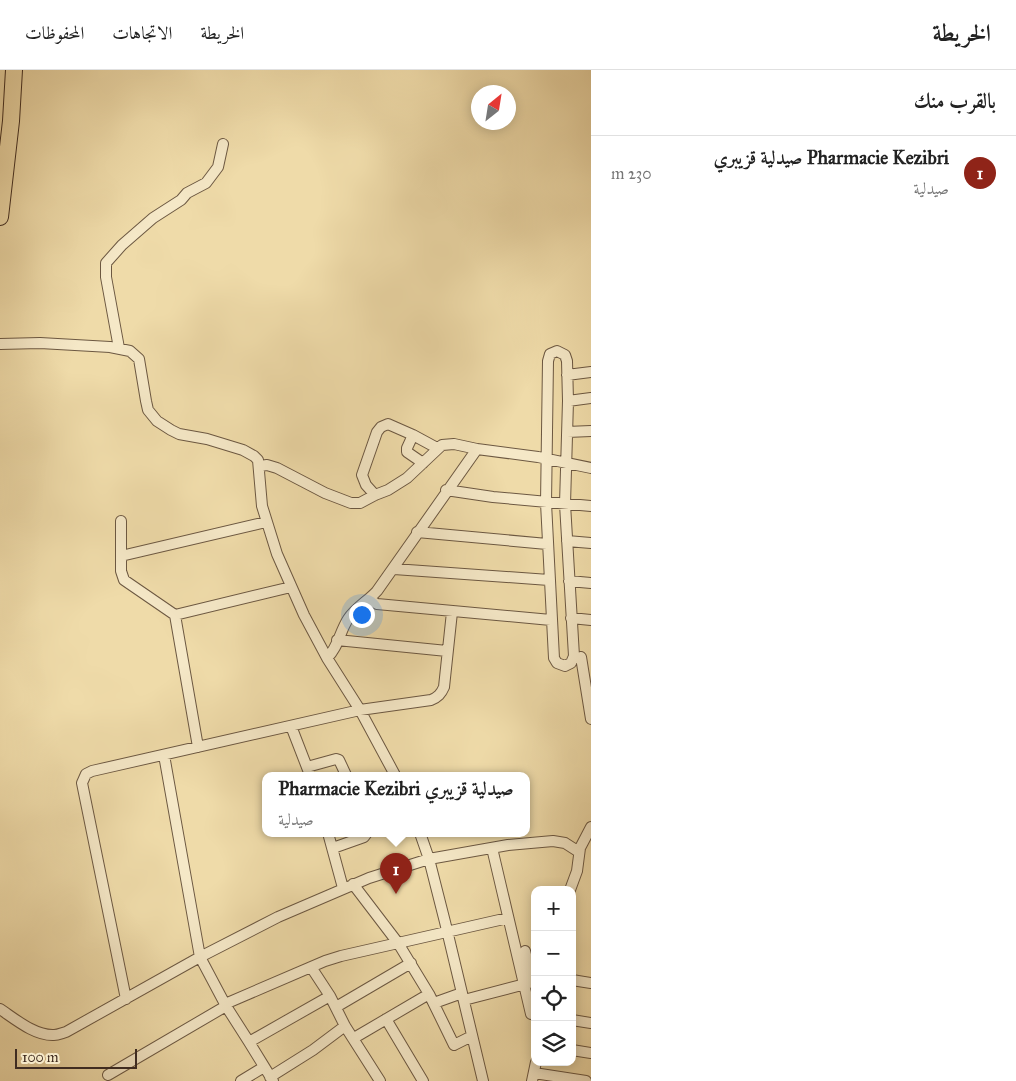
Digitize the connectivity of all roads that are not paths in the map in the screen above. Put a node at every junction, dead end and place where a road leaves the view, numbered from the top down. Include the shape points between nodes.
1 (14, 70) edge
2 (5, 121) edge
3 (223, 144) dead end
4 (0, 217) edge
5 (0, 344) edge
6 (119, 348) junction
7 (591, 372) edge
8 (567, 375) junction
9 (591, 398) edge
10 (568, 401) junction
11 (591, 430) edge
12 (567, 432) junction
13 (413, 435) junction
14 (437, 448) junction
15 (476, 448) junction
16 (547, 459) junction
17 (423, 463) junction
18 (566, 464) junction
19 (260, 466) junction
20 (591, 468) edge
21 (446, 490) junction
22 (375, 495) junction
23 (546, 503) junction
24 (565, 504) junction
25 (591, 506) edge
26 (121, 521) dead end
27 (266, 522) junction
28 (417, 532) junction
29 (567, 541) junction
30 (591, 543) edge
31 (547, 544) junction
32 (121, 556) junction
33 (394, 569) junction
34 (549, 580) junction
35 (569, 581) junction
36 (591, 583) edge
37 (291, 586) junction
38 (370, 600) junction
39 (452, 612) junction
40 (175, 615) junction
41 (571, 618) junction
42 (551, 620) junction
43 (591, 620) edge
44 (337, 640) junction
45 (447, 651) junction
46 (582, 657) edge
47 (327, 658) junction
48 (360, 710) junction
49 (591, 720) edge
50 (291, 726) junction
51 (198, 747) junction
52 (164, 754) junction
53 (308, 771) edge
54 (344, 772) edge
55 (393, 772) edge
56 (591, 827) edge
57 (329, 837) edge
58 (364, 837) edge
59 (421, 837) edge
60 (591, 845) edge
61 (333, 848) junction
62 (492, 848) junction
63 (579, 852) junction
64 (429, 860) junction
65 (353, 884) junction
66 (572, 886) edge
67 (343, 888) junction
68 (508, 918) junction
69 (448, 931) junction
70 (398, 942) junction
71 (526, 950) edge
72 (200, 957) junction
73 (411, 963) junction
74 (311, 967) junction
75 (576, 981) edge
76 (591, 983) edge
77 (525, 984) junction
78 (330, 996) junction
79 (463, 996) junction
80 (432, 998) junction
81 (126, 999) junction
82 (225, 1005) junction
83 (336, 1007) junction
84 (0, 1009) edge
85 (531, 1010) edge
86 (386, 1019) junction
87 (576, 1021) edge
88 (591, 1023) edge
89 (345, 1026) junction
90 (472, 1036) junction
91 (354, 1038) junction
92 (250, 1042) junction
93 (576, 1050) edge
94 (591, 1052) edge
95 (264, 1067) junction
96 (108, 1075) dead end
97 (533, 1077) edge
98 (271, 1079) edge
99 (376, 1080) edge
100 (241, 1081) edge
101 (423, 1081) edge
102 (483, 1081) edge
103 (586, 1081) edge

1 - 2 main road
2 - 4 main road
3 - 6 street via 218,167 206,183 153,218 122,244 106,263
5 - 6 street
6 - 19 street via 130,351 139,359 146,401 157,422 179,434 249,452
7 - 8 street
8 - 10 street
8 - 16 street via 565,355 553,352 548,360
9 - 10 street
10 - 12 street
11 - 12 street
12 - 18 street
13 - 14 street
13 - 17 street via 407,452
13 - 22 street via 388,424 377,432 362,475
14 - 15 street via 447,444
14 - 17 street
15 - 16 street
15 - 21 street
16 - 18 street
16 - 23 street
17 - 22 street via 397,484
18 - 20 street
18 - 24 street
19 - 22 street via 277,468 351,503 360,504
19 - 27 street
21 - 23 street
21 - 28 street
23 - 24 street
23 - 31 street
24 - 25 street
24 - 29 street
26 - 32 street
27 - 32 street
27 - 37 street
28 - 31 street
28 - 33 street
29 - 30 street
29 - 35 street
31 - 34 street
32 - 40 street via 124,580
33 - 34 street
33 - 38 street
34 - 42 street
35 - 36 street
35 - 41 street
37 - 40 street
37 - 47 street
38 - 39 street via 378,604
38 - 44 street via 355,610
39 - 42 street
39 - 45 street
40 - 51 street
41 - 43 street
41 - 46 street
42 - 46 street via 555,661 568,665
44 - 45 street
44 - 47 street
45 - 48 street via 444,687 437,698
46 - 49 street
47 - 48 street
48 - 50 street
48 - 55 street
50 - 51 street
50 - 53 street
51 - 52 street
52 - 72 street
52 - 81 street via 88,772 82,780
53 - 54 street via 338,759
56 - 63 street
57 - 61 street
58 - 61 street
59 - 64 street
60 - 63 street
61 - 67 street
62 - 63 street via 553,840
62 - 64 street
62 - 68 street
63 - 66 street via 578,871
64 - 65 street
64 - 69 street
65 - 67 street
65 - 70 street
67 - 72 street
68 - 69 street
68 - 71 street
69 - 70 street
69 - 79 street
70 - 73 street
70 - 74 street
71 - 77 street
72 - 81 street
72 - 82 street
73 - 80 street
73 - 83 street
74 - 78 street
74 - 82 street
75 - 76 street
77 - 79 street
77 - 85 street
78 - 83 street
78 - 92 street
79 - 80 street
79 - 90 street
80 - 86 street
80 - 90 street via 454,1045
81 - 84 street via 54,1036 30,1028
82 - 92 street
82 - 96 street
83 - 89 street
86 - 91 street
86 - 101 street
87 - 88 street
89 - 91 street
89 - 98 street
90 - 102 street
91 - 99 street
92 - 95 street
93 - 94 street
95 - 98 street
95 - 100 street
97 - 103 street

